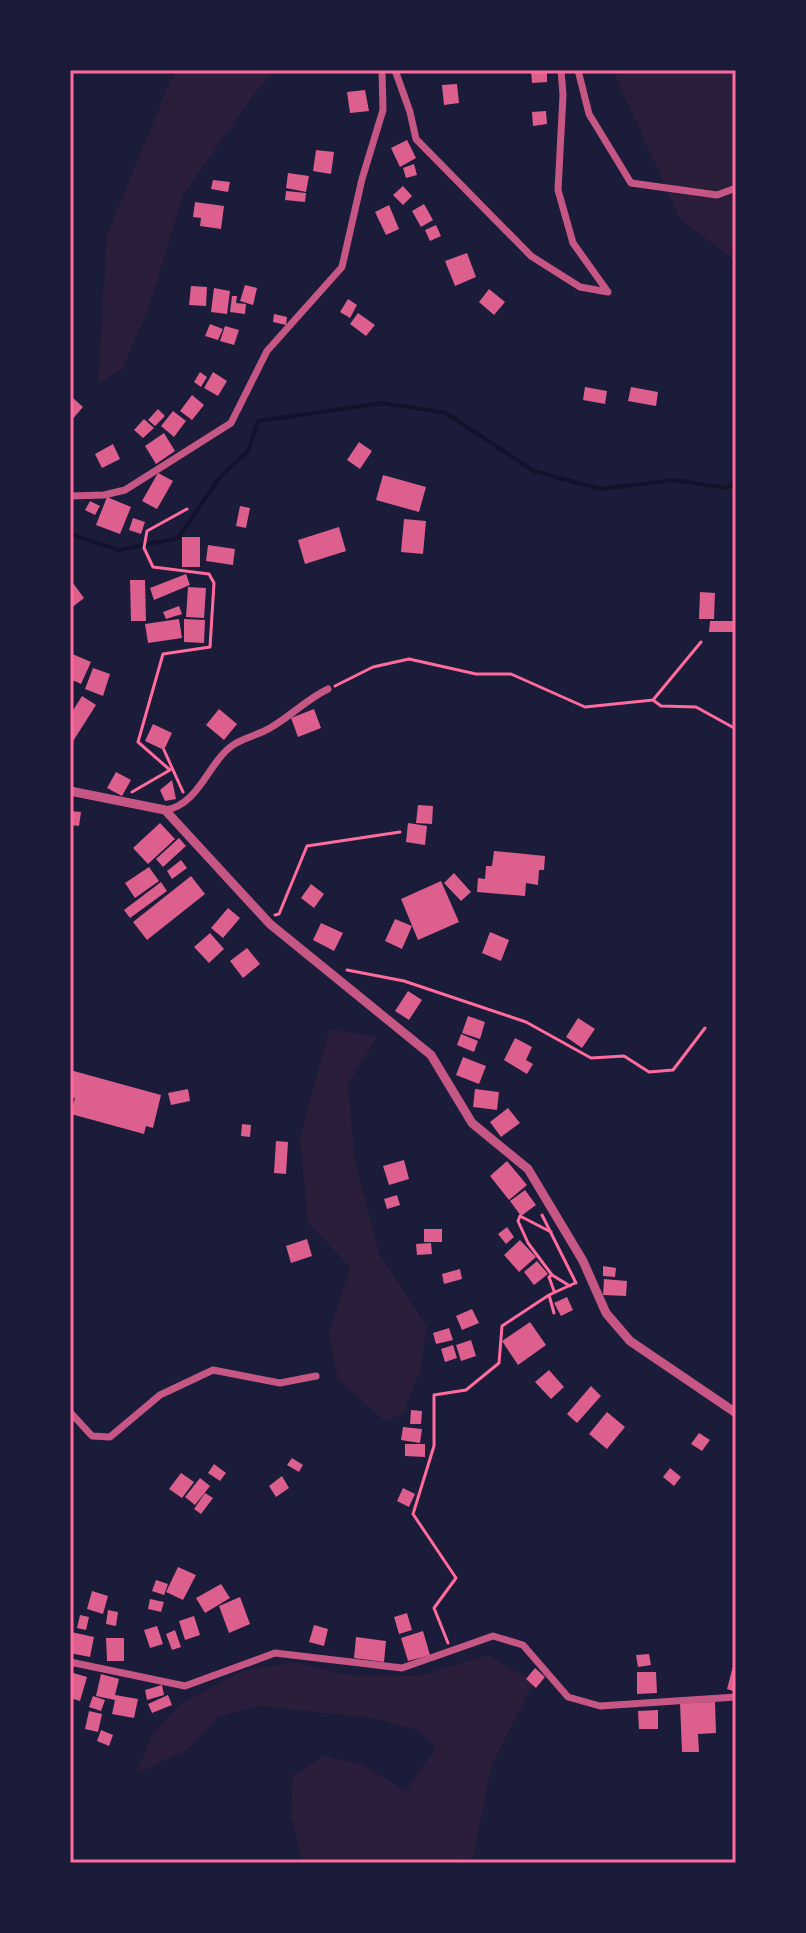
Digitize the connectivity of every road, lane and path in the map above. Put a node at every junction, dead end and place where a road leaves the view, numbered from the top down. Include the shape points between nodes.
1 (382, 70) edge
2 (395, 70) edge
3 (561, 70) edge
4 (578, 70) edge
5 (736, 188) edge
6 (70, 496) edge
7 (187, 509) dead end
8 (701, 642) dead end
9 (328, 689) joint
10 (653, 700) junction
11 (736, 729) edge
12 (164, 750) dead end
13 (70, 791) edge
14 (126, 802) junction
15 (182, 804) junction
16 (165, 810) junction
17 (400, 832) dead end
18 (264, 917) junction
19 (337, 977) junction
20 (705, 1028) dead end
21 (551, 1232) dead end
22 (552, 1275) junction
23 (590, 1277) junction
24 (570, 1286) junction
25 (555, 1292) junction
26 (549, 1295) junction
27 (554, 1313) dead end
28 (316, 1376) dead end
29 (70, 1412) edge
30 (736, 1413) edge
31 (451, 1651) junction
32 (70, 1662) edge
33 (736, 1697) edge

1 - 6 street via 383,110 342,267 267,351 231,423 125,490
2 - 3 street via 416,139 531,256 580,287 608,292 573,243 558,190
4 - 5 street via 589,114 631,183 717,195
7 - 14 path via 147,531 144,548 153,567 209,574 214,583 210,647 163,654 138,742 170,770 133,789
8 - 10 path
9 - 10 path via 373,667 409,659 476,674 511,674 585,707
9 - 15 street via 269,729 232,743
10 - 11 path via 661,706 696,707
12 - 15 path via 183,792
13 - 14 street
14 - 16 street
15 - 16 street
16 - 18 street
17 - 18 path via 307,846 279,914
18 - 19 street
19 - 20 path via 349,969 404,981 526,1022 591,1058 624,1056 649,1072 673,1070
19 - 23 street via 431,1055 472,1123 528,1169
21 - 22 path via 520,1216 528,1243
22 - 24 path
22 - 25 path
23 - 24 path
23 - 30 street via 606,1313 630,1341
24 - 25 path
25 - 26 path
26 - 27 path
26 - 31 path via 502,1326 499,1363 466,1390 434,1395 434,1446 413,1514 456,1578 434,1608
28 - 29 street via 280,1383 213,1370 160,1395 110,1437 92,1436
31 - 32 street via 402,1668 275,1653 185,1686
31 - 33 street via 493,1636 523,1645 568,1697 600,1706

